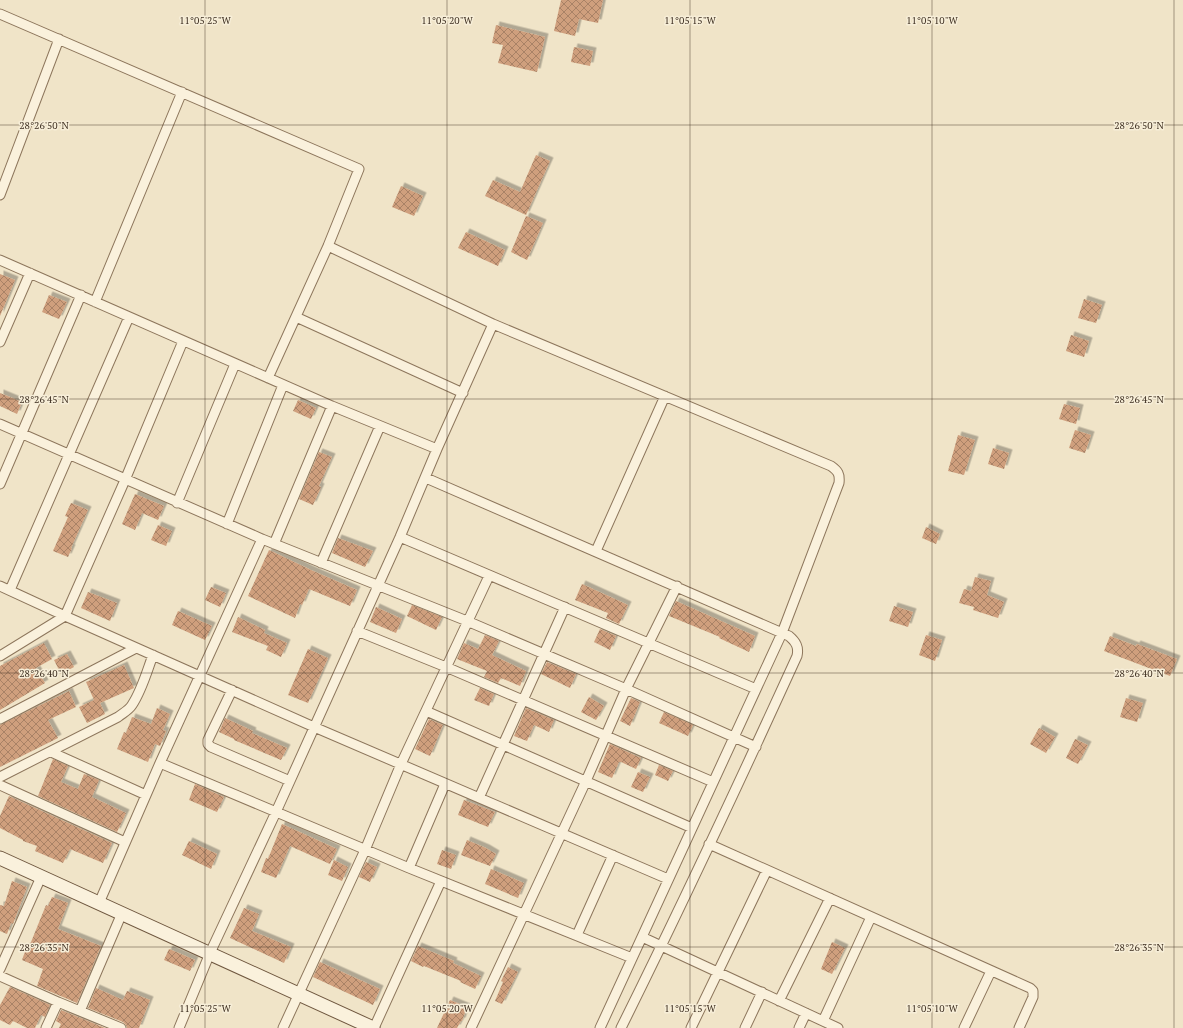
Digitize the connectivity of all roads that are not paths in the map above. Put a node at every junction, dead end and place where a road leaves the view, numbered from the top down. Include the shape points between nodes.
1 (0, 14) edge
2 (59, 39) junction
3 (182, 92) junction
4 (0, 195) edge
5 (328, 246) junction
6 (0, 260) edge
7 (30, 273) junction
8 (81, 296) junction
9 (95, 302) junction
10 (129, 317) junction
11 (296, 317) junction
12 (493, 324) junction
13 (183, 341) junction
14 (0, 342) edge
15 (235, 364) junction
16 (268, 378) junction
17 (282, 385) junction
18 (463, 393) junction
19 (665, 396) junction
20 (332, 406) junction
21 (0, 424) edge
22 (380, 426) junction
23 (22, 434) junction
24 (437, 449) junction
25 (69, 455) junction
26 (426, 478) junction
27 (125, 480) junction
28 (0, 484) edge
29 (176, 503) junction
30 (227, 524) junction
31 (400, 537) junction
32 (262, 539) junction
33 (274, 544) junction
34 (596, 552) junction
35 (321, 563) junction
36 (489, 576) junction
37 (0, 586) edge
38 (378, 586) junction
39 (677, 586) junction
40 (10, 590) junction
41 (565, 608) junction
42 (65, 616) junction
43 (467, 621) junction
44 (357, 631) junction
45 (782, 633) junction
46 (649, 643) junction
47 (136, 648) junction
48 (544, 654) junction
49 (153, 655) junction
50 (0, 656) edge
51 (446, 667) junction
52 (200, 676) junction
53 (626, 688) junction
54 (756, 689) junction
55 (232, 690) junction
56 (523, 701) junction
57 (426, 711) junction
58 (0, 719) edge
59 (314, 727) junction
60 (606, 736) junction
61 (734, 736) junction
62 (503, 745) junction
63 (756, 746) junction
64 (51, 752) junction
65 (160, 763) junction
66 (400, 764) junction
67 (0, 777) edge
68 (290, 781) junction
69 (586, 781) junction
70 (713, 782) junction
71 (445, 784) junction
72 (0, 785) edge
73 (146, 795) junction
74 (479, 798) junction
75 (276, 812) junction
76 (692, 828) junction
77 (562, 834) junction
78 (125, 842) junction
79 (709, 844) junction
80 (365, 850) junction
81 (612, 855) junction
82 (0, 858) edge
83 (409, 868) junction
84 (767, 870) junction
85 (41, 876) junction
86 (668, 879) junction
87 (441, 881) junction
88 (830, 898) junction
89 (99, 903) junction
90 (122, 913) junction
91 (524, 915) junction
92 (871, 917) junction
93 (577, 935) junction
94 (642, 937) junction
95 (661, 946) junction
96 (210, 953) junction
97 (632, 958) junction
98 (0, 969) edge
99 (991, 971) junction
100 (717, 972) junction
101 (0, 976) edge
102 (762, 992) junction
103 (300, 994) junction
104 (779, 1001) junction
105 (58, 1002) junction
106 (80, 1011) junction
107 (806, 1013) junction
108 (823, 1021) junction
109 (46, 1028) edge
110 (121, 1028) edge
111 (179, 1028) edge
112 (283, 1028) edge
113 (374, 1028) edge
114 (471, 1028) edge
115 (600, 1028) edge
116 (620, 1028) edge
117 (691, 1028) edge
118 (745, 1028) edge
119 (799, 1028) edge
120 (838, 1028) edge
121 (964, 1028) edge
122 (1019, 1028) edge

1 - 2 street
2 - 3 street
2 - 4 street
3 - 5 street via 359,169
3 - 9 street
5 - 11 street
5 - 12 street
6 - 7 street
7 - 8 street
7 - 14 street
8 - 9 street
8 - 23 street
9 - 10 street
10 - 13 street
10 - 25 street
11 - 16 street
11 - 18 street
12 - 18 street
12 - 19 street
13 - 15 street
13 - 27 street
15 - 16 street
15 - 29 street
16 - 17 street
17 - 20 street
17 - 30 street
18 - 24 street
19 - 34 street
19 - 45 street via 831,466 840,476
20 - 22 street
20 - 33 street
21 - 23 street
22 - 24 street
22 - 35 street
23 - 25 street
23 - 28 street
24 - 26 street
25 - 27 street
25 - 40 street
26 - 31 street
26 - 34 street
27 - 29 street
27 - 42 street
29 - 30 street
30 - 32 street
31 - 36 street
31 - 38 street
32 - 33 street
32 - 52 street
33 - 35 street
34 - 39 street
35 - 38 street
36 - 41 street
36 - 43 street
37 - 40 street
38 - 43 street
38 - 44 street
39 - 45 street
39 - 46 street
40 - 42 street
41 - 46 street
41 - 48 street
42 - 47 street
42 - 50 street
43 - 48 street
43 - 51 street
44 - 51 street
44 - 59 street
45 - 54 street
45 - 63 street via 794,640 798,650 797,656
46 - 53 street
46 - 54 street
47 - 49 street
47 - 58 street
48 - 53 street
48 - 56 street
49 - 52 street
49 - 64 street via 136,698 126,712
51 - 56 street
51 - 57 street
52 - 55 street
52 - 65 street
53 - 60 street
53 - 61 street
54 - 61 street
55 - 59 street
55 - 68 street via 208,744
56 - 60 street
56 - 62 street
57 - 62 street
57 - 66 street
59 - 66 street
59 - 68 street
60 - 69 street
60 - 70 street
61 - 63 street
61 - 70 street
62 - 69 street
62 - 74 street
63 - 79 street
64 - 67 street
64 - 73 street
65 - 73 street
65 - 75 street
66 - 71 street
66 - 80 street
68 - 75 street
69 - 76 street
69 - 77 street
70 - 76 street
71 - 74 street
71 - 83 street
72 - 78 street
73 - 78 street
74 - 77 street
75 - 80 street
75 - 96 street
76 - 86 street
77 - 81 street
77 - 91 street
78 - 89 street
79 - 84 street
79 - 95 street
80 - 83 street
80 - 103 street
81 - 86 street
81 - 93 street
82 - 85 street
83 - 87 street
84 - 88 street
84 - 100 street
85 - 89 street
85 - 98 street
86 - 94 street
87 - 91 street
87 - 113 street
88 - 92 street
88 - 104 street
89 - 90 street
90 - 96 street
90 - 106 street
91 - 93 street
91 - 114 street
92 - 99 street
92 - 108 street
93 - 97 street
94 - 95 street
94 - 97 street
95 - 100 street
95 - 116 street
96 - 103 street
96 - 111 street
97 - 115 street
99 - 121 street
99 - 122 street via 1033,990 1033,997
100 - 102 street
100 - 117 street
101 - 105 street
102 - 104 street
102 - 118 street
103 - 112 street
103 - 113 street
104 - 107 street
105 - 106 street
105 - 109 street
106 - 110 street
107 - 108 street
107 - 119 street
108 - 120 street

